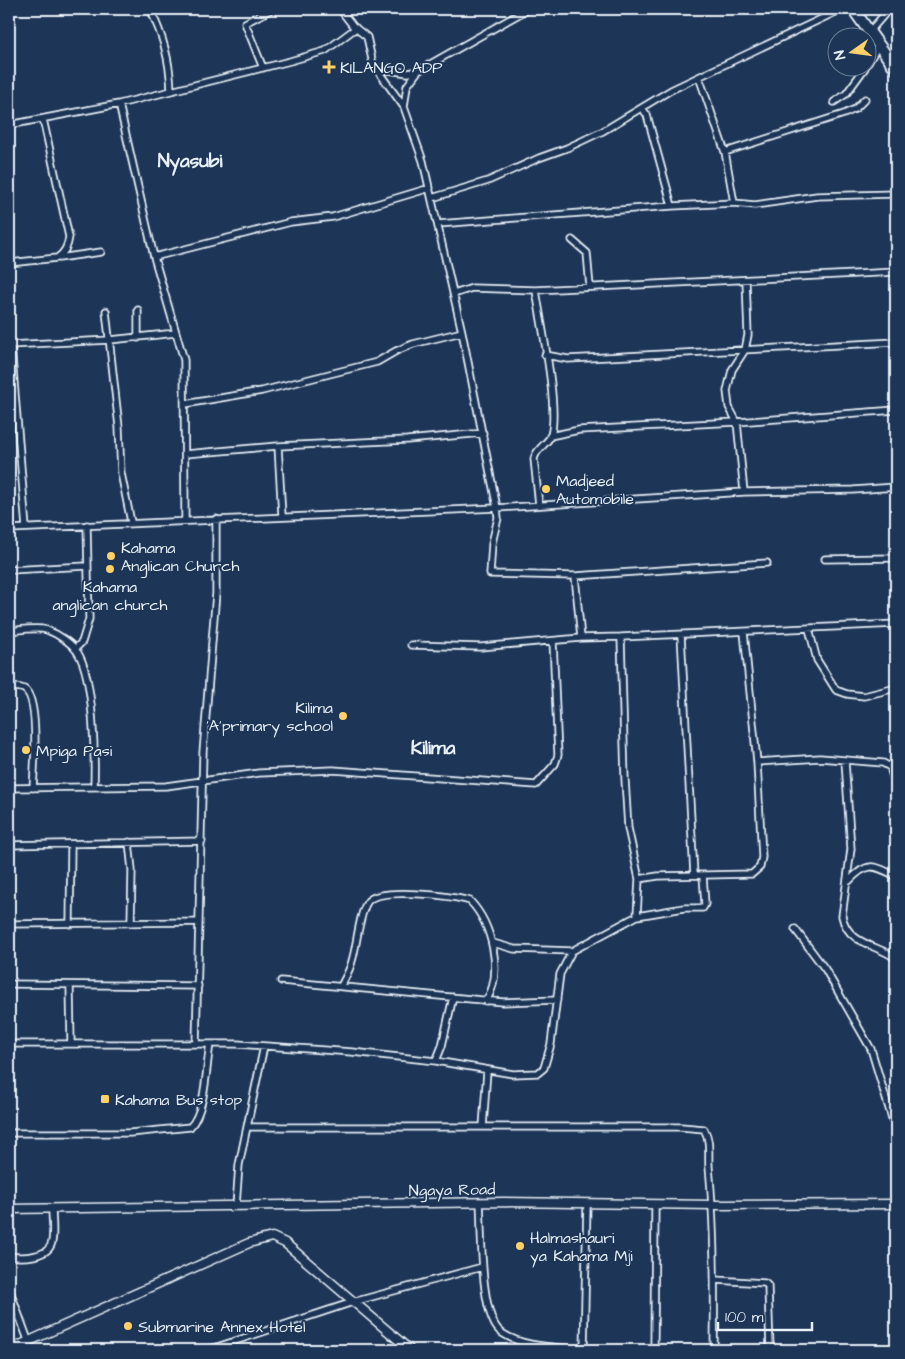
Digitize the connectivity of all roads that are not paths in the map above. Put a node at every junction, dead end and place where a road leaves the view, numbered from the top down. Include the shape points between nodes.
1 (150, 9) edge
2 (272, 9) edge
3 (340, 9) edge
4 (528, 9) edge
5 (842, 9) edge
6 (853, 9) edge
7 (889, 9) edge
8 (356, 28) junction
9 (868, 28) edge
10 (872, 28) edge
11 (879, 44) edge
12 (263, 68) junction
13 (375, 68) junction
14 (896, 69) edge
15 (418, 71) junction
16 (699, 77) junction
17 (858, 78) edge
18 (171, 91) junction
19 (865, 99) dead end
20 (834, 102) dead end
21 (119, 104) junction
22 (404, 107) junction
23 (642, 108) junction
24 (42, 119) junction
25 (9, 125) edge
26 (725, 152) junction
27 (430, 188) junction
28 (896, 194) edge
29 (432, 198) junction
30 (734, 203) junction
31 (672, 206) junction
32 (438, 224) junction
33 (572, 240) dead end
34 (101, 252) dead end
35 (154, 257) junction
36 (57, 258) junction
37 (9, 263) edge
38 (896, 272) edge
39 (746, 280) junction
40 (590, 287) junction
41 (536, 290) junction
42 (454, 294) junction
43 (138, 310) dead end
44 (106, 311) dead end
45 (462, 332) junction
46 (176, 333) junction
47 (138, 338) junction
48 (110, 340) junction
49 (896, 342) edge
50 (10, 345) edge
51 (745, 350) junction
52 (545, 355) junction
53 (185, 404) junction
54 (896, 410) edge
55 (737, 422) junction
56 (483, 434) junction
57 (550, 436) junction
58 (278, 446) junction
59 (185, 454) junction
60 (896, 487) edge
61 (744, 492) junction
62 (539, 505) junction
63 (497, 508) junction
64 (282, 516) junction
65 (216, 519) junction
66 (185, 521) junction
67 (131, 522) junction
68 (87, 525) junction
69 (26, 528) junction
70 (9, 529) edge
71 (896, 558) edge
72 (825, 559) dead end
73 (768, 563) dead end
74 (88, 566) junction
75 (9, 570) edge
76 (575, 576) junction
77 (896, 624) edge
78 (809, 628) junction
79 (9, 631) edge
80 (744, 632) junction
81 (681, 635) junction
82 (581, 638) junction
83 (621, 638) junction
84 (552, 641) junction
85 (412, 645) dead end
86 (75, 649) junction
87 (9, 687) edge
88 (896, 688) edge
89 (845, 761) junction
90 (758, 762) junction
91 (204, 782) junction
92 (94, 787) junction
93 (896, 787) edge
94 (9, 788) edge
95 (33, 788) junction
96 (202, 841) junction
97 (129, 842) junction
98 (71, 844) junction
99 (9, 845) edge
100 (694, 875) junction
101 (702, 876) junction
102 (896, 876) edge
103 (639, 879) junction
104 (848, 882) junction
105 (638, 916) junction
106 (199, 922) junction
107 (131, 923) junction
108 (9, 924) edge
109 (70, 924) junction
110 (795, 929) dead end
111 (493, 943) junction
112 (572, 951) junction
113 (896, 959) edge
114 (281, 981) dead end
115 (9, 984) edge
116 (70, 985) junction
117 (198, 986) junction
118 (341, 986) junction
119 (453, 997) junction
120 (557, 1000) junction
121 (486, 1001) junction
122 (9, 1044) edge
123 (71, 1044) junction
124 (196, 1044) junction
125 (210, 1044) junction
126 (264, 1046) junction
127 (436, 1061) junction
128 (488, 1071) junction
129 (483, 1127) junction
130 (247, 1128) junction
131 (896, 1132) edge
132 (9, 1133) edge
133 (480, 1202) junction
134 (586, 1203) junction
135 (655, 1204) junction
136 (896, 1204) edge
137 (713, 1205) junction
138 (236, 1206) junction
139 (9, 1209) edge
140 (52, 1209) junction
141 (9, 1256) edge
142 (482, 1267) junction
143 (715, 1280) junction
144 (9, 1288) edge
145 (353, 1302) junction
146 (28, 1340) junction
147 (9, 1350) edge
148 (208, 1350) edge
149 (410, 1350) edge
150 (584, 1350) edge
151 (654, 1350) edge
152 (714, 1350) edge
153 (770, 1350) edge

1 - 18 street via 162,33 169,59
2 - 12 street via 245,23
3 - 8 street
4 - 15 street
5 - 16 street
6 - 9 highway
7 - 10 street
8 - 12 street via 325,51
8 - 13 street via 364,32 369,42
11 - 14 highway
12 - 18 street
13 - 15 street via 408,73
13 - 22 street
15 - 22 street via 407,86
16 - 23 street
16 - 26 street
17 - 20 street via 846,94
18 - 21 street
19 - 26 street via 844,114
21 - 24 street
21 - 35 street
22 - 27 street
23 - 29 street via 567,148 488,181
23 - 31 street via 648,115
24 - 25 street
24 - 36 street via 69,237 65,250
26 - 30 street
27 - 29 street
27 - 35 street via 333,217 291,222
28 - 30 street via 817,196 755,205
29 - 32 street
30 - 31 street
31 - 32 street
32 - 42 street
33 - 40 street via 587,252
34 - 36 street
35 - 46 street
36 - 37 street
38 - 39 street
39 - 40 street
39 - 51 street via 748,325
40 - 41 street
41 - 42 street via 472,288
41 - 52 street
42 - 45 street
43 - 47 street
44 - 48 street
45 - 53 street via 413,344 377,362 262,391
45 - 56 street
46 - 47 street
46 - 53 street via 184,360
47 - 48 street
48 - 50 street
48 - 67 street via 122,472
49 - 51 street
50 - 69 street
51 - 52 street via 568,359
51 - 55 street via 732,370 727,386 729,407
52 - 57 street via 553,414
53 - 59 street
54 - 55 street
55 - 57 street via 578,430
55 - 61 street
56 - 58 street
56 - 63 street
57 - 62 street via 534,459
58 - 59 street
58 - 64 street
59 - 66 street
60 - 61 street
61 - 62 street
62 - 63 street
63 - 64 street
63 - 76 street via 490,574
64 - 65 street
65 - 66 street
65 - 91 street via 216,593 203,752
66 - 67 street
67 - 68 street
68 - 69 street
68 - 74 street
69 - 70 street
71 - 72 street
73 - 76 street
74 - 75 street
74 - 86 street via 89,618 82,642
76 - 82 street
77 - 78 street
78 - 80 street
78 - 88 street via 817,660 836,690 864,696
79 - 86 street via 46,630
80 - 81 street
80 - 90 street
81 - 83 street
81 - 100 street
82 - 83 street
82 - 84 street
83 - 103 street via 628,828
84 - 85 street via 481,647
84 - 91 street via 558,754 555,764 536,785 333,770 258,772
86 - 92 street via 82,660 88,694 94,746
87 - 95 street via 28,692 33,712
89 - 90 street via 820,758
89 - 93 street via 882,762 890,767
89 - 104 street via 851,848
90 - 101 street via 760,867 752,874
91 - 92 street
91 - 96 street
92 - 95 street
94 - 95 street
96 - 97 street
96 - 106 street
97 - 98 street
97 - 107 street
98 - 99 street
98 - 109 street
100 - 101 street
100 - 103 street
101 - 105 street via 703,908
102 - 104 street via 875,866 864,868
103 - 105 street
104 - 113 street via 843,923 856,938
105 - 112 street
106 - 107 street
106 - 117 street
107 - 109 street
108 - 109 street
110 - 131 street via 825,969 871,1049
111 - 112 street via 514,949
111 - 118 street via 486,924 470,901 419,893 375,896 364,909 352,964
111 - 121 street via 491,993
112 - 120 street via 560,974
114 - 118 street
115 - 116 street
116 - 117 street
116 - 123 street
117 - 124 street
118 - 119 street
119 - 121 street
119 - 127 street
120 - 121 street
120 - 128 street via 555,1027 544,1068 526,1075
122 - 123 street
123 - 124 street
124 - 125 street
125 - 126 street
125 - 132 street via 201,1106 196,1122 190,1127 130,1133
126 - 127 street
126 - 130 street
127 - 128 street
128 - 129 street
129 - 130 street
129 - 137 street via 682,1127 704,1130 708,1141
130 - 138 street via 239,1166
133 - 134 street, Ngaya Road
133 - 138 street, Ngaya Road
133 - 142 street
134 - 135 street, Ngaya Road
134 - 150 street
135 - 137 street, Ngaya Road
135 - 151 street
136 - 137 street, Ngaya Road
137 - 143 street
138 - 140 street, Ngaya Road
139 - 140 street, Ngaya Road
140 - 141 street via 50,1248 36,1255
142 - 145 street
142 - 150 street via 492,1322 500,1332 522,1342
143 - 152 street
143 - 153 street via 765,1282 768,1286
144 - 146 street
145 - 146 street via 285,1243 264,1237
145 - 148 street
145 - 149 street
146 - 147 street

